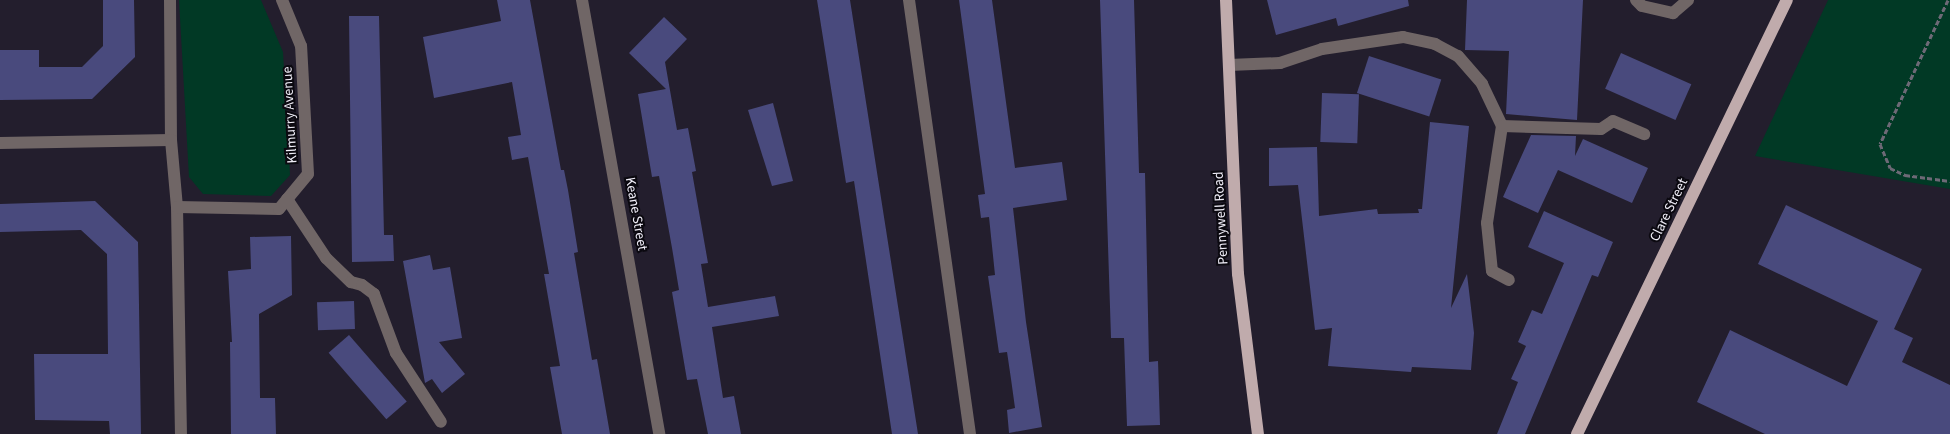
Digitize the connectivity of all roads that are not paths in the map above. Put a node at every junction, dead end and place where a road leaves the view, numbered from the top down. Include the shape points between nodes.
1 (170, 0) edge
2 (282, 0) edge
3 (582, 0) edge
4 (909, 0) edge
5 (1226, 0) edge
6 (1636, 0) edge
7 (1688, 0) edge
8 (1788, 0) edge
9 (1229, 65) junction
10 (1502, 126) junction
11 (1644, 134) dead end
12 (171, 140) junction
13 (0, 144) edge
14 (287, 199) junction
15 (177, 207) junction
16 (1509, 280) dead end
17 (441, 422) dead end
18 (181, 434) edge
19 (659, 434) edge
20 (970, 434) edge
21 (1258, 434) edge
22 (1577, 434) edge

1 - 12 street
2 - 14 street, Kilmurry Avenue via 301,46 308,174
3 - 19 street, Keane Street
4 - 20 street
5 - 9 main road, Pennywell Road
6 - 7 street via 1642,6 1672,13
8 - 22 main road, Clare Street
9 - 10 street via 1280,63 1322,49 1368,40 1403,37 1435,44 1458,56 1482,84
9 - 21 main road, Pennywell Road via 1238,274
10 - 11 street via 1601,129 1613,121
10 - 16 street via 1487,223 1492,270
12 - 13 street
12 - 15 street
14 - 15 street, Kilmurry Avenue via 279,209
14 - 17 street via 326,258 351,282 362,284 374,294 396,353
15 - 18 street

